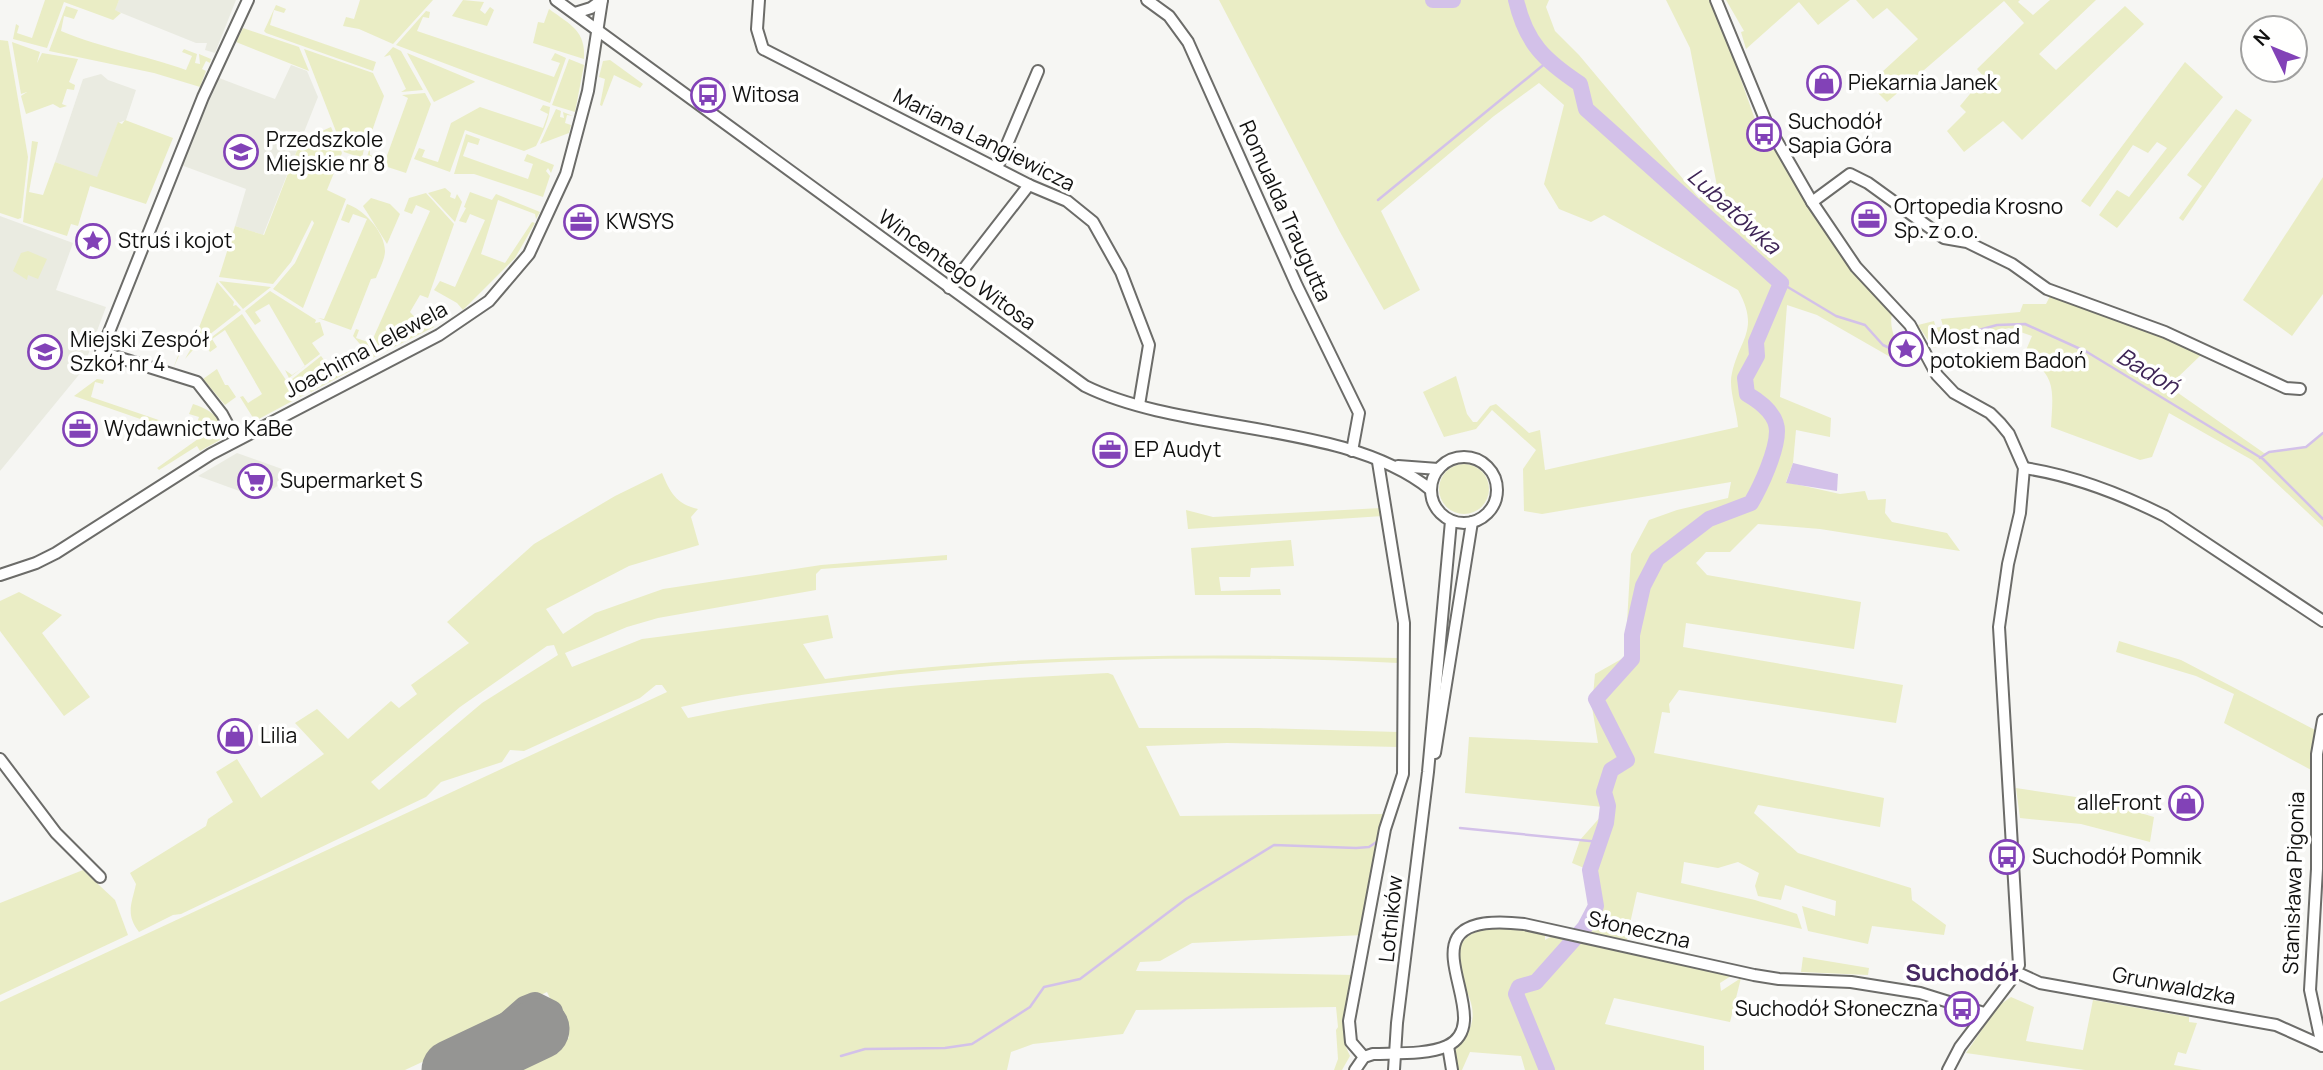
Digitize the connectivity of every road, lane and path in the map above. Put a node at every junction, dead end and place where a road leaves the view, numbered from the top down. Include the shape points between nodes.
1 (248, 0) edge
2 (556, 0) edge
3 (602, 0) edge
4 (760, 0) edge
5 (1147, 0) edge
6 (1716, 0) edge
7 (575, 13) junction
8 (596, 30) junction
9 (1038, 71) dead end
10 (998, 168) junction
11 (1029, 185) junction
12 (1812, 202) junction
13 (949, 288) junction
14 (2300, 389) dead end
15 (1139, 405) junction
16 (236, 440) junction
17 (1352, 451) junction
18 (1382, 463) junction
19 (2024, 468) junction
20 (1438, 469) junction
21 (1431, 490) junction
22 (1451, 521) junction
23 (1472, 522) junction
24 (0, 575) edge
25 (2323, 621) edge
26 (2323, 720) edge
27 (0, 758) edge
28 (1428, 772) junction
29 (100, 877) dead end
30 (2016, 972) junction
31 (1984, 1013) junction
32 (1448, 1046) junction
33 (2323, 1046) edge
34 (1394, 1053) junction
35 (1364, 1057) junction
36 (1355, 1070) edge
37 (1394, 1070) edge
38 (1452, 1070) edge
39 (1948, 1070) edge

1 - 16 street via 203,97 101,352 197,382
2 - 7 street, Wincentego Witosa
3 - 7 street
3 - 8 street, Joachima Lelewela
4 - 10 street, Mariana Langiewicza via 757,29 763,49
5 - 17 street, Romualda Traugutta via 1169,16 1188,42 1359,414
6 - 12 street via 1768,124
7 - 8 street, Wincentego Witosa
8 - 13 street, Wincentego Witosa
8 - 16 street, Joachima Lelewela via 589,91 566,174 529,254 510,278 481,307 439,335
9 - 10 street
10 - 11 street, Mariana Langiewicza
11 - 13 street
11 - 15 street, Mariana Langiewicza via 1067,201 1093,222 1121,272 1149,345
12 - 14 street via 1850,174 1944,238 1967,242 2012,264 2047,289 2165,332 2286,388
12 - 19 street via 1856,267 1910,325 1944,385 2000,423
13 - 15 street, Wincentego Witosa via 1085,386
15 - 17 street, Wincentego Witosa
16 - 24 street, Joachima Lelewela via 56,553
17 - 18 street, Wincentego Witosa
18 - 20 street, Wincentego Witosa
18 - 21 street, Wincentego Witosa
18 - 35 street via 1404,623 1403,774 1385,830 1349,1021 1352,1042
19 - 25 street via 2138,503 2165,516
19 - 30 street via 1999,627 2018,912
20 - 21 street
20 - 23 street via 1466,457 1492,472 1495,502 1490,511
21 - 22 street via 1436,508
22 - 23 street
22 - 28 street, Lotników
23 - 28 street, Lotników via 1435,754
26 - 33 street, Stanisława Pigonia via 2317,754 2310,990
27 - 29 street via 56,833
28 - 34 street, Lotników
30 - 31 street
30 - 33 street, Grunwaldzka via 2040,983 2276,1025
31 - 32 street, Słoneczna via 1909,991 1852,982 1779,979 1496,921 1476,923 1453,948 1454,973 1465,1004 1464,1024
31 - 39 street
32 - 34 street
32 - 38 street
34 - 35 street
34 - 37 street, Lotników
35 - 36 street

